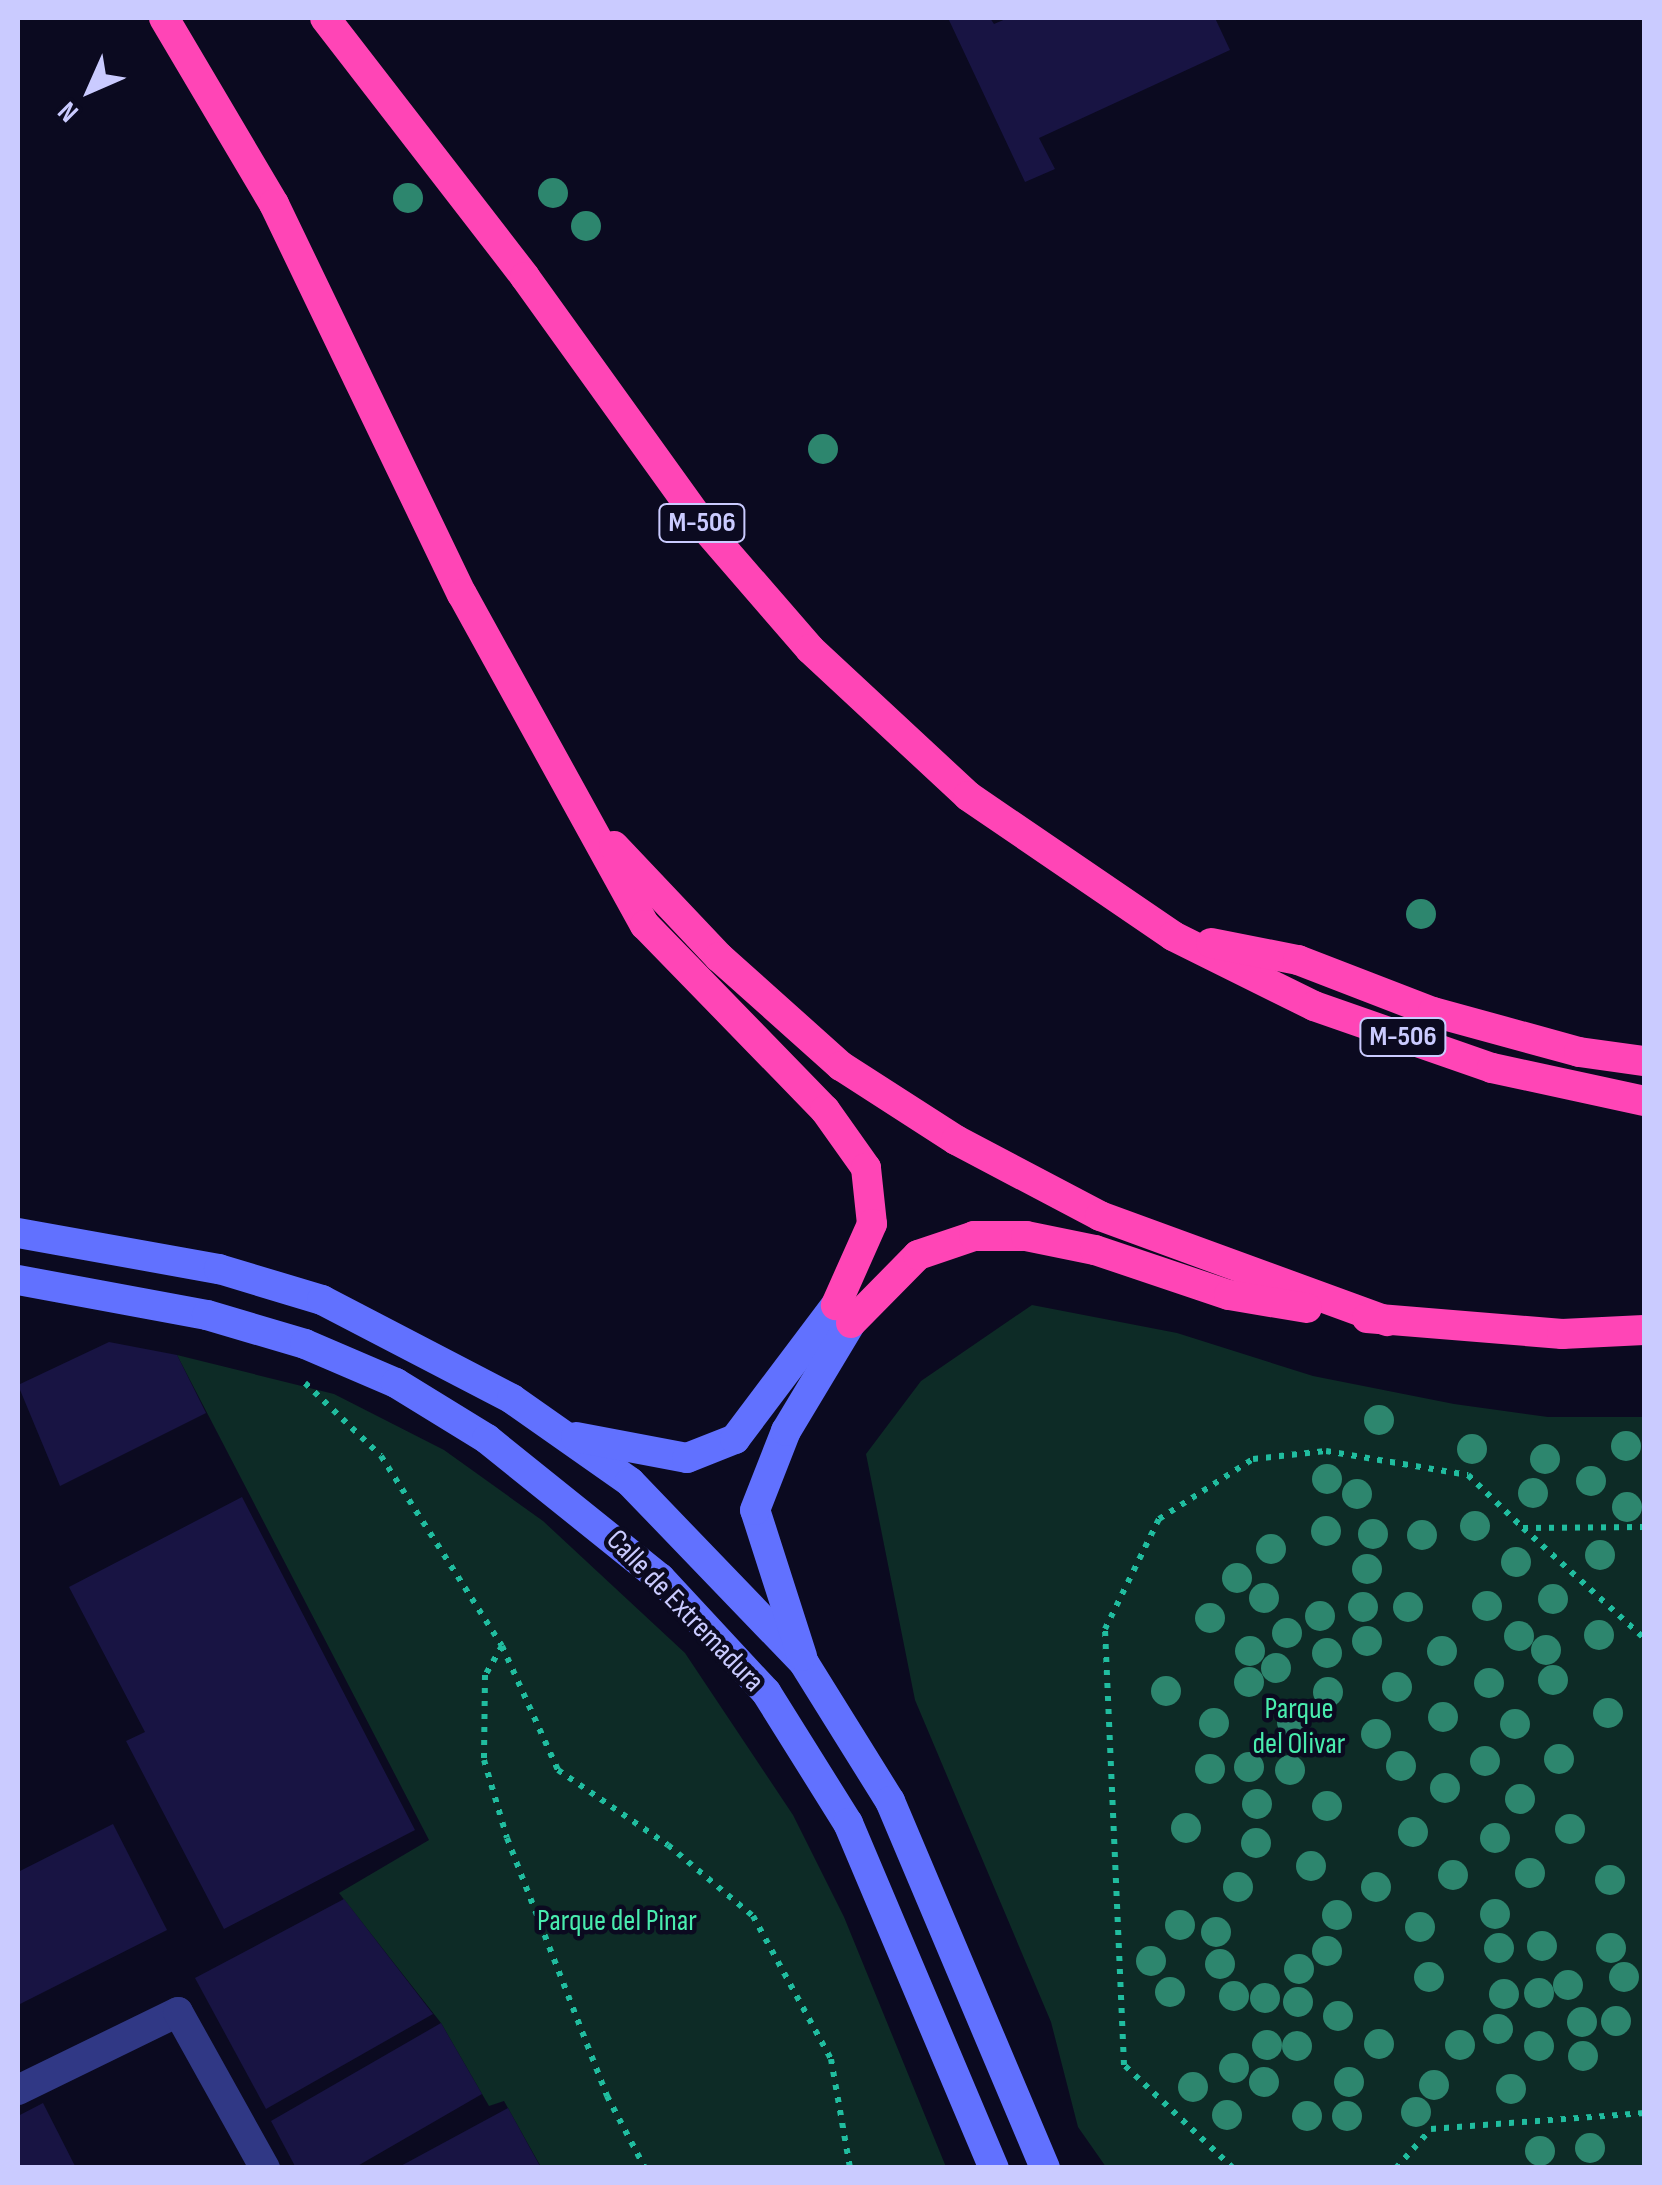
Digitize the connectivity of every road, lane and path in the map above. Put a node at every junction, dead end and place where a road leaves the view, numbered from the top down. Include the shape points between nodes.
1 (164, 18) edge
2 (325, 18) edge
3 (581, 810) junction
4 (1174, 936) junction
5 (1644, 1061) edge
6 (1644, 1101) edge
7 (18, 1232) edge
8 (18, 1280) edge
9 (843, 1314) junction
10 (1387, 1321) junction
11 (1644, 1330) edge
12 (295, 1373) dead end
13 (566, 1435) junction
14 (1644, 1527) edge
15 (1523, 1528) junction
16 (1644, 1638) edge
17 (502, 1646) junction
18 (804, 1663) junction
19 (18, 2090) edge
20 (1644, 2113) edge
21 (265, 2168) edge
22 (645, 2168) edge
23 (850, 2168) edge
24 (994, 2168) edge
25 (1045, 2168) edge
26 (1233, 2168) edge
27 (1396, 2168) edge

1 - 3 highway via 274,204 462,594
2 - 4 highway, M-506 via 526,277 707,530 810,649 968,796
3 - 9 highway via 645,925 825,1110 866,1168 872,1224
3 - 10 highway via 718,957 841,1066 956,1140 1100,1216
4 - 5 highway via 1298,960 1433,1012 1579,1052
4 - 6 highway, M-506 via 1332,1012 1492,1068
7 - 13 main road, Calle de Extremadura via 218,1269 322,1300 512,1399
8 - 24 main road, Calle de Extremadura via 207,1315 304,1344 396,1383 487,1439 660,1578 766,1692 848,1823
9 - 10 highway via 918,1255 974,1236 1026,1236 1095,1250 1229,1295
9 - 13 main road, Calle de Extremadura via 735,1439 687,1458
9 - 18 main road, Calle de Extremadura via 755,1510
10 - 11 highway via 1562,1334
12 - 17 path via 381,1456
13 - 18 main road, Calle de Extremadura via 630,1482
14 - 15 path
15 - 16 path
15 - 26 path via 1468,1475 1326,1451 1253,1459 1159,1520 1105,1629 1124,2065
17 - 22 path via 486,1675 484,1760 507,1838 607,2096
17 - 23 path via 558,1770 668,1844 753,1916 831,2059
18 - 25 main road, Calle de Extremadura via 890,1801
19 - 21 street via 178,2012
20 - 27 path via 1431,2128

